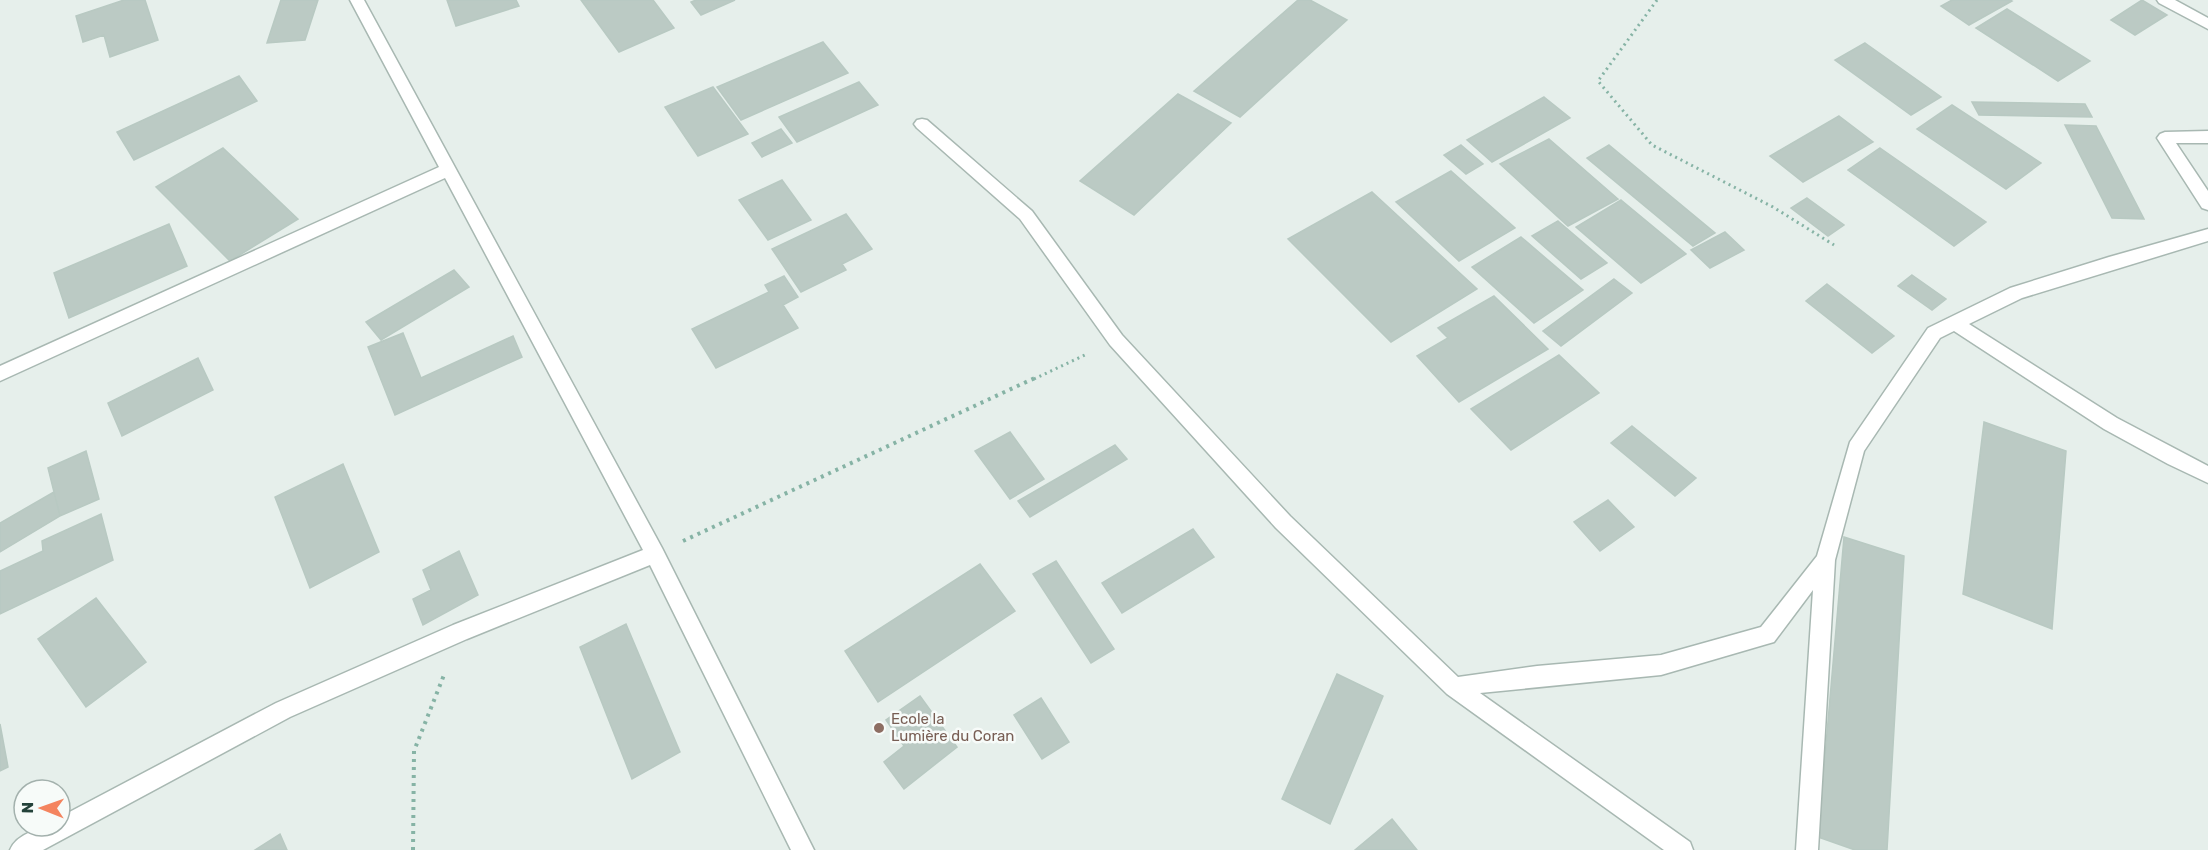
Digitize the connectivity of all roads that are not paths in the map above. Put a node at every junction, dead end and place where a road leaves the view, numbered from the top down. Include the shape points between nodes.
1 (357, 0) edge
2 (2164, 0) edge
3 (2208, 24) edge
4 (922, 124) dead end
5 (2208, 137) edge
6 (448, 170) junction
7 (2208, 204) edge
8 (2208, 235) edge
9 (1954, 323) junction
10 (0, 374) edge
11 (2208, 475) edge
12 (655, 554) junction
13 (1825, 560) junction
14 (1454, 687) junction
15 (21, 850) edge
16 (803, 850) edge
17 (1682, 850) edge
18 (1807, 850) edge

1 - 6 street
2 - 3 street
4 - 14 street via 1026,215 1116,340 1283,522
5 - 7 street via 2165,138
6 - 10 street
6 - 12 street
8 - 9 street via 2016,293
9 - 11 street via 2083,406
9 - 13 street via 1934,333 1856,448
12 - 15 street via 460,632 284,710
12 - 16 street
13 - 14 street via 1767,635 1661,665
13 - 18 street
14 - 17 street

